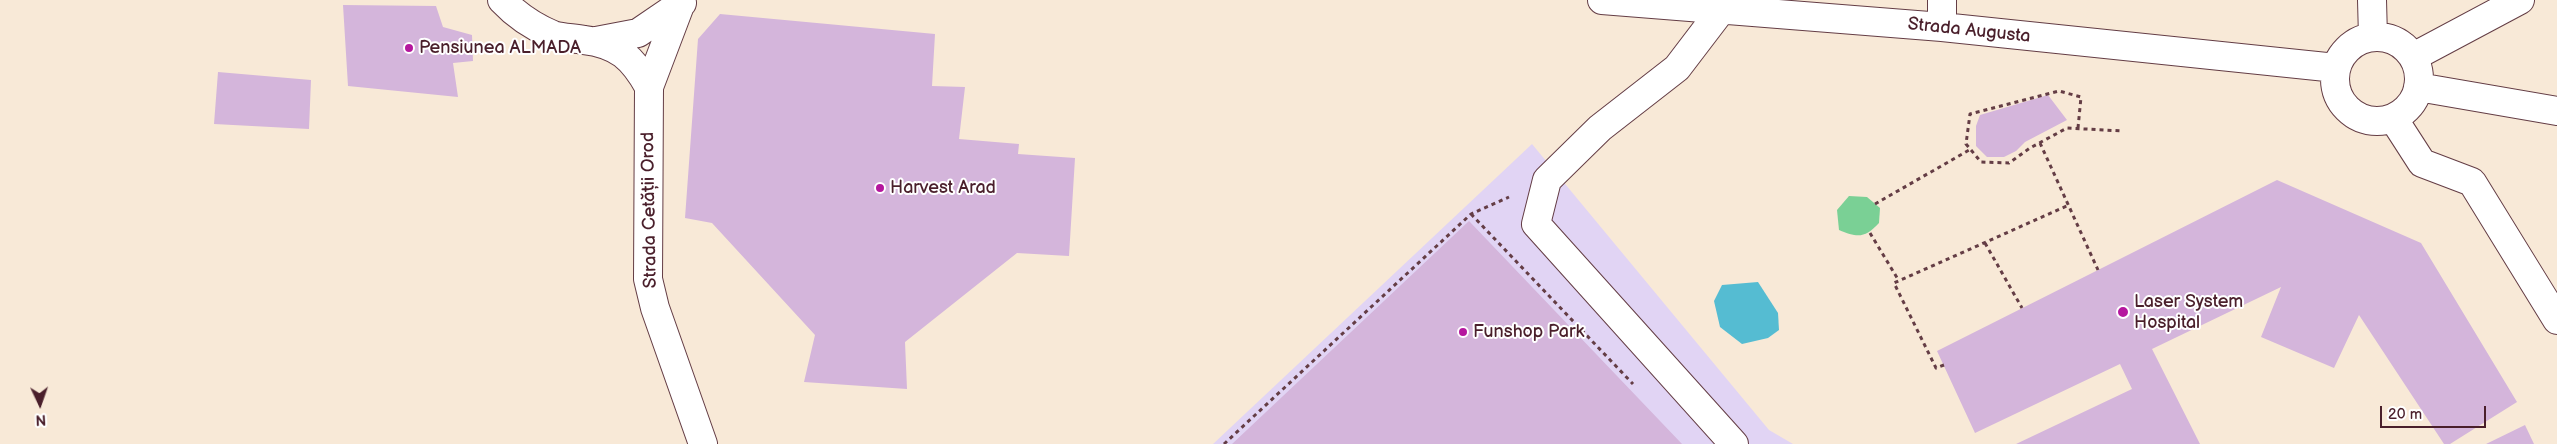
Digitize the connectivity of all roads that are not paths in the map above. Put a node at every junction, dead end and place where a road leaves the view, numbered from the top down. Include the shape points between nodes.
1 (502, 0) edge
2 (1602, 0) edge
3 (1942, 0) edge
4 (2372, 0) edge
5 (2520, 0) edge
6 (682, 4) edge
7 (1722, 10) junction
8 (1942, 28) junction
9 (2373, 37) junction
10 (596, 41) junction
11 (2413, 57) junction
12 (2336, 68) junction
13 (649, 87) junction
14 (2418, 87) junction
15 (2557, 111) edge
16 (2392, 118) junction
17 (2557, 320) edge
18 (703, 444) edge
19 (1734, 444) edge

1 - 10 street, Strada Cetății Orod via 516,15 554,35
2 - 7 street, Strada Augusta
3 - 8 street
4 - 9 street
5 - 11 street
6 - 10 street, Strada Cetății Orod via 638,33
6 - 13 street, Strada Cetății Orod
7 - 8 street, Strada Augusta
7 - 19 street via 1677,68 1600,128 1547,180 1536,224
8 - 12 street, Strada Augusta
9 - 11 street via 2396,41
9 - 12 street via 2349,47
10 - 13 street, Strada Cetății Orod via 628,57
11 - 14 street
12 - 16 street via 2336,91 2349,110 2369,120
13 - 18 street, Strada Cetății Orod via 648,279 655,308
14 - 15 street
14 - 16 street via 2410,106
16 - 17 street via 2422,163 2472,182

